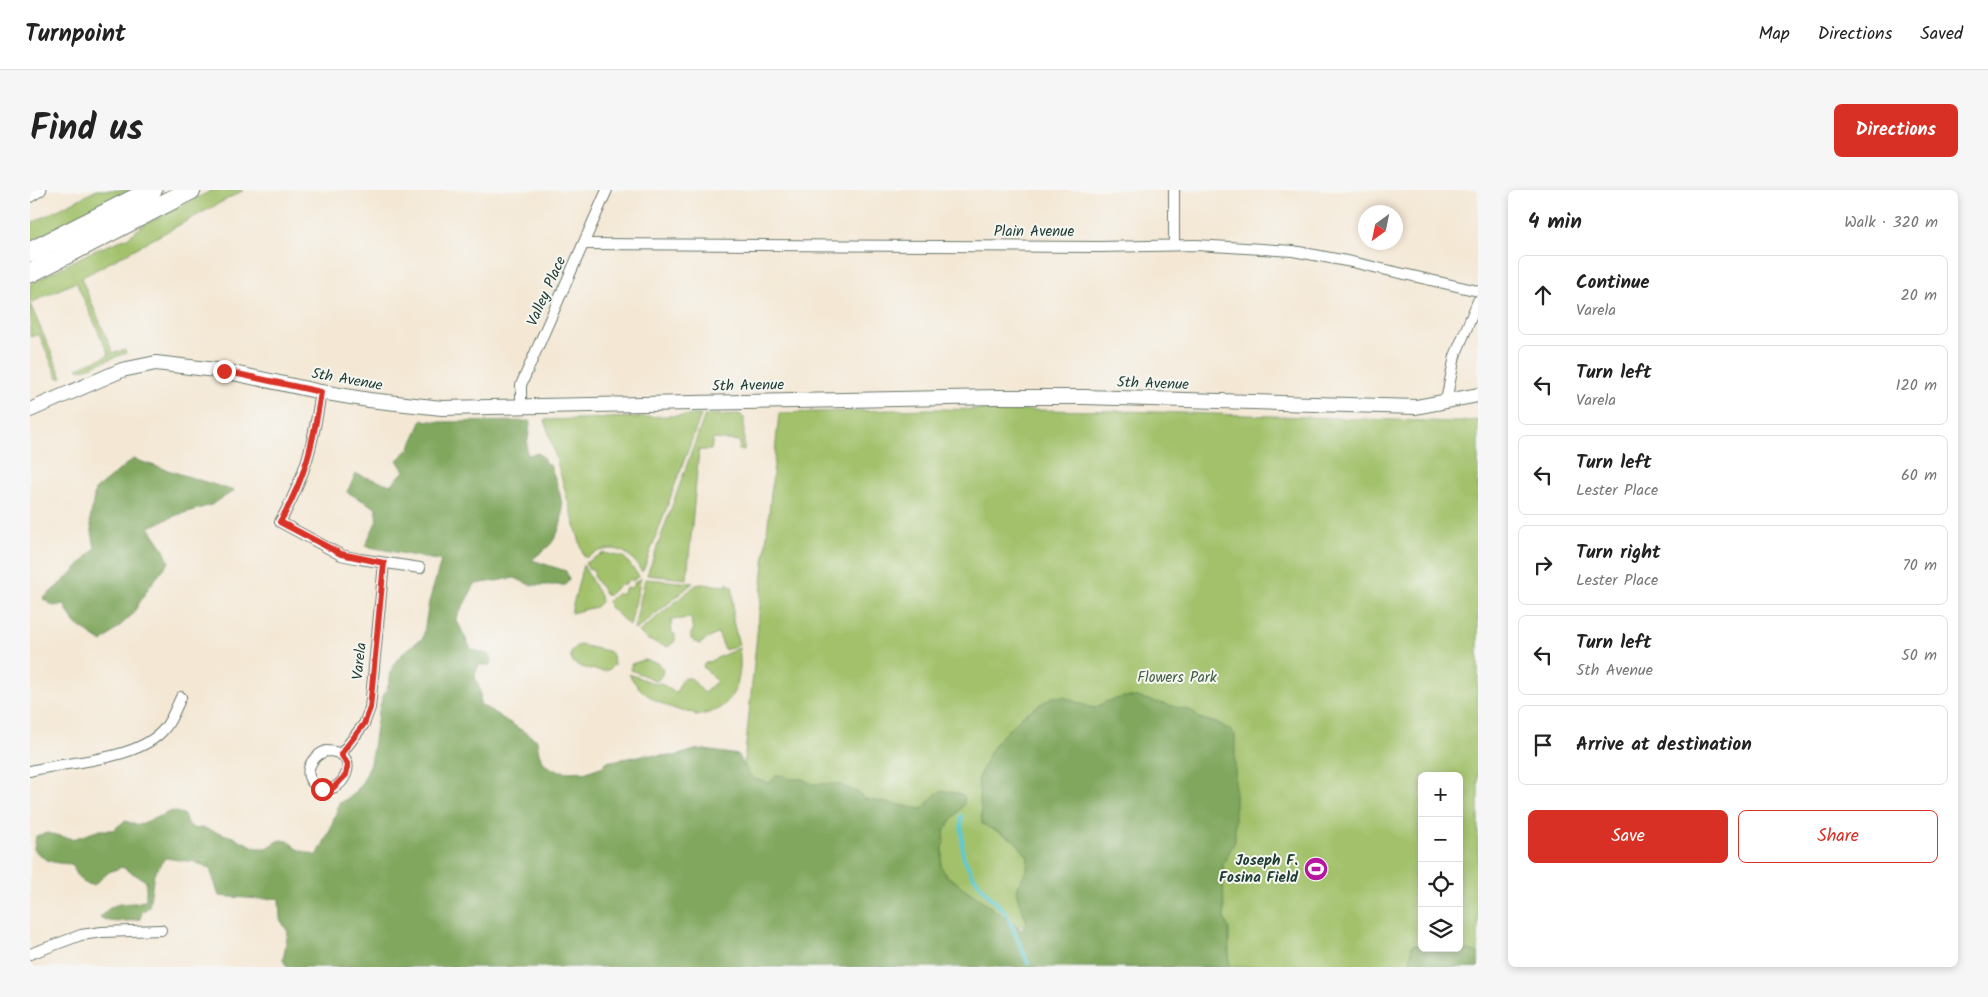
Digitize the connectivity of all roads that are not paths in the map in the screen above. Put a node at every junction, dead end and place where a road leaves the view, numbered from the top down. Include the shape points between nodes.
1 (41, 190) edge
2 (152, 190) edge
3 (192, 190) edge
4 (607, 190) edge
5 (1174, 190) edge
6 (30, 197) edge
7 (584, 244) junction
8 (1174, 245) junction
9 (30, 252) edge
10 (30, 273) edge
11 (1478, 291) edge
12 (1478, 300) edge
13 (321, 392) junction
14 (1478, 395) edge
15 (1446, 401) junction
16 (521, 406) junction
17 (30, 410) edge
18 (384, 563) junction
19 (420, 568) dead end
20 (181, 697) dead end
21 (341, 754) dead end
22 (30, 771) edge
23 (161, 930) dead end
24 (30, 954) edge

1 - 6 street
2 - 9 highway
3 - 10 highway
4 - 7 street, Valley Place
5 - 8 street
7 - 8 street, Plain Avenue
7 - 16 street, Valley Place via 521,385
8 - 11 street, Plain Avenue via 1293,251
12 - 15 street via 1455,356
13 - 16 street, 5th Avenue via 423,407
13 - 17 street, 5th Avenue via 224,371 156,363 122,370
13 - 18 street via 306,468 280,522 336,552
14 - 15 street, 5th Avenue
15 - 16 street, 5th Avenue via 1416,407 1093,398 908,397
18 - 19 street
18 - 21 street, Varela via 370,708 364,724
20 - 22 street via 164,730 141,745 118,755
23 - 24 street via 81,935

